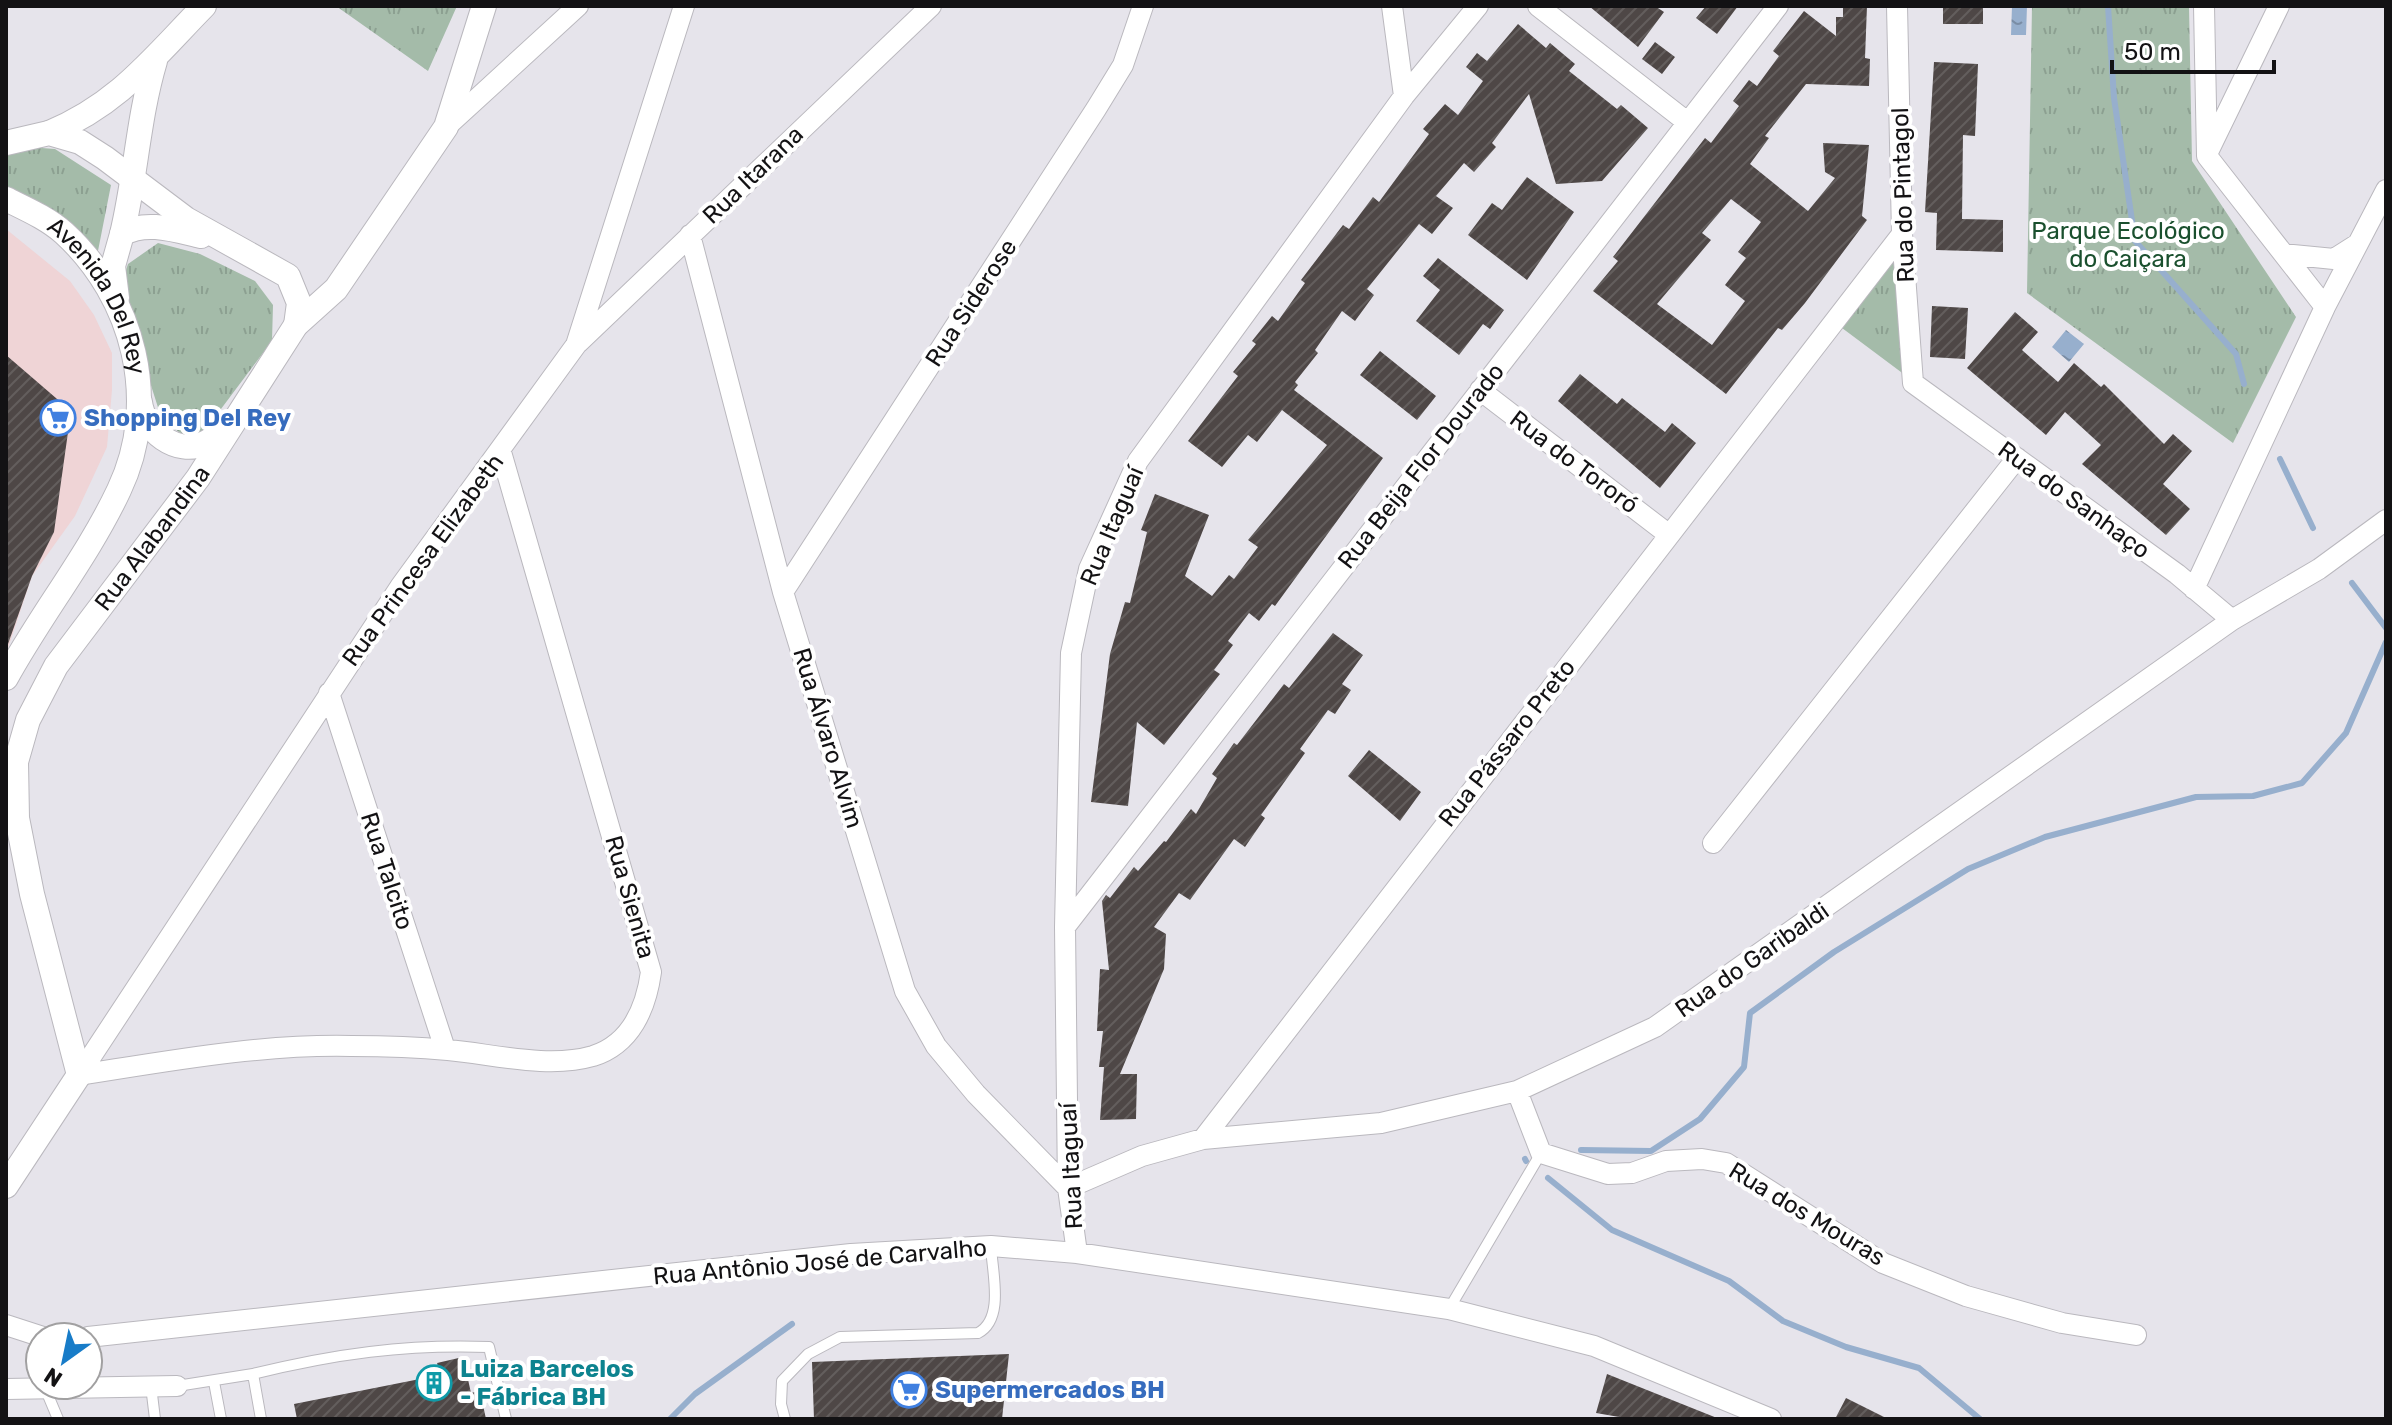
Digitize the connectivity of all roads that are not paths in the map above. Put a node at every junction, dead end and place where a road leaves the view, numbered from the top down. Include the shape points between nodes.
1 (204, 6) edge
2 (484, 6) edge
3 (578, 6) edge
4 (684, 6) edge
5 (931, 6) edge
6 (1143, 6) edge
7 (1392, 6) edge
8 (1478, 6) edge
9 (1538, 6) edge
10 (1778, 6) edge
11 (1897, 6) edge
12 (2204, 6) edge
13 (2279, 6) edge
14 (157, 55) junction
15 (1404, 96) junction
16 (1687, 122) junction
17 (446, 127) junction
18 (49, 133) junction
19 (6, 143) edge
20 (2207, 156) junction
21 (134, 182) junction
22 (2386, 190) edge
23 (6, 199) edge
24 (122, 234) junction
25 (1902, 234) junction
26 (690, 235) junction
27 (219, 240) junction
28 (2356, 245) junction
29 (2284, 254) junction
30 (118, 306) junction
31 (2325, 307) junction
32 (296, 325) junction
33 (576, 345) junction
34 (1913, 383) joint
35 (1480, 390) junction
36 (139, 396) junction
37 (233, 419) junction
38 (501, 452) junction
39 (2017, 458) junction
40 (2386, 520) edge
41 (1668, 534) junction
42 (2194, 589) junction
43 (783, 592) junction
44 (2232, 620) junction
45 (6, 678) edge
46 (329, 693) junction
47 (1713, 843) dead end
48 (1065, 927) junction
49 (445, 1049) junction
50 (79, 1075) junction
51 (1517, 1091) junction
52 (1203, 1139) junction
53 (1541, 1153) junction
54 (6, 1186) edge
55 (1068, 1188) junction
56 (991, 1246) junction
57 (1077, 1253) junction
58 (1449, 1309) junction
59 (104, 1335) edge
60 (2136, 1335) dead end
61 (253, 1374) junction
62 (214, 1382) junction
63 (151, 1386) junction
64 (177, 1386) joint
65 (104, 1387) edge
66 (155, 1419) edge
67 (221, 1419) edge
68 (261, 1419) edge
69 (506, 1419) edge
70 (785, 1419) edge
71 (1771, 1419) edge

1 - 14 street
2 - 17 street, Rua Alabandina
3 - 17 street
4 - 33 street, Rua Princesa Elizabeth
5 - 26 street, Rua Itarana
6 - 43 street, Rua Siderose via 1123,65 1096,109
7 - 15 street
8 - 15 street, Rua Itaguaí
9 - 16 street
10 - 16 street, Rua Beija Flor Dourado
11 - 25 street, Rua do Pintagol
12 - 20 street
13 - 20 street
14 - 18 street via 110,101
14 - 21 street via 138,128
15 - 48 street, Rua Itaguaí via 1138,461 1089,569 1071,653
16 - 35 street, Rua Beija Flor Dourado
17 - 32 street, Rua Alabandina via 336,289
18 - 19 street
18 - 21 street via 80,142
20 - 29 street
21 - 24 street
21 - 27 street
22 - 28 street
23 - 30 street, Avenida Del Rey via 63,233
24 - 27 street via 150,226
24 - 30 street via 113,266
25 - 34 street, Rua do Pintagol
25 - 41 street, Rua Pássaro Preto
26 - 33 street, Rua Itarana
26 - 43 street, Rua Álvaro Alvim
27 - 32 street via 288,276 299,303
28 - 29 street via 2334,259
28 - 31 street
29 - 31 street
30 - 36 street, Avenida Del Rey via 138,364
31 - 42 street
32 - 37 street, Rua Alabandina
33 - 38 street, Rua Princesa Elizabeth
34 - 39 street, Rua do Sanhaço
35 - 41 street, Rua do Tororó
35 - 48 street, Rua Beija Flor Dourado
36 - 37 street via 149,428 172,443 208,442
36 - 45 street, Avenida Del Rey via 132,455 120,489
37 - 50 street, Rua Alabandina via 198,478 56,666 28,720 16,762 17,818 32,894
38 - 46 street, Rua Princesa Elizabeth
38 - 49 street, Rua Sienita via 651,972 637,1021 619,1043 593,1056 557,1061
39 - 42 street, Rua do Sanhaço
39 - 47 street
40 - 44 street, Rua do Garibaldi via 2319,569
41 - 52 street, Rua Pássaro Preto
42 - 44 street, Rua do Sanhaço
43 - 55 street, Rua Álvaro Alvim via 905,991 936,1046
44 - 51 street, Rua do Garibaldi via 1655,1027
46 - 49 street, Rua Talcito
46 - 50 street, Rua Princesa Elizabeth
48 - 55 street, Rua Itaguaí
49 - 50 street, Rua Sienita via 348,1045 227,1052
50 - 54 street
51 - 52 street, Rua do Garibaldi via 1381,1123
51 - 53 street
52 - 55 street via 1142,1156
53 - 58 lane
53 - 60 street, Rua dos Mouras via 1608,1174 1632,1173 1666,1161 1726,1163 1883,1263 1966,1296 2062,1323
55 - 57 street, Rua Itaguaí
56 - 57 street, Rua Antônio José de Carvalho
56 - 59 street, Rua Antônio José de Carvalho via 851,1254
56 - 70 lane via 993,1317 984,1330 840,1337 808,1354 782,1381
57 - 58 street, Rua Antônio José de Carvalho
58 - 71 street, Rua Antônio José de Carvalho via 1594,1346
61 - 62 lane
61 - 68 lane
61 - 69 lane via 368,1349 489,1347
62 - 64 lane
62 - 67 lane
63 - 64 street
63 - 65 street
63 - 66 lane

